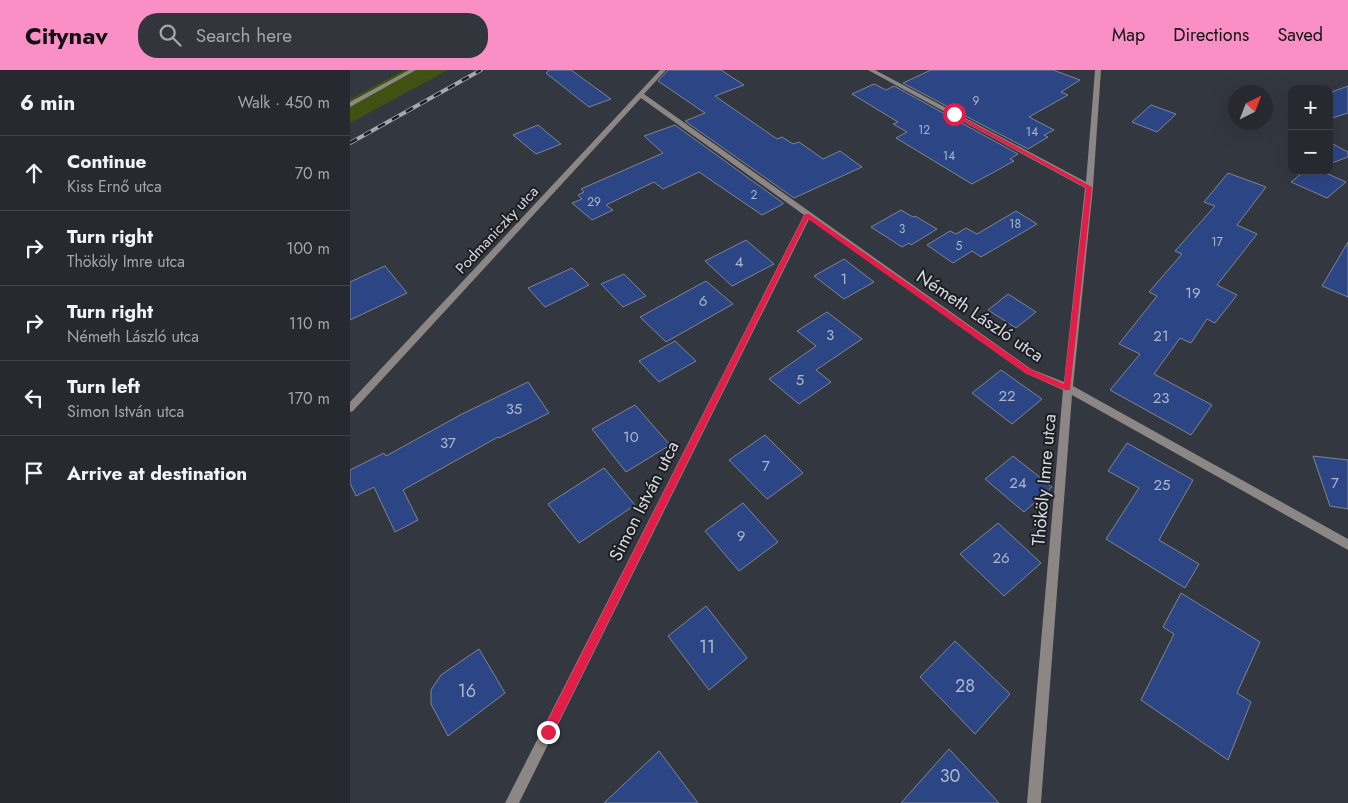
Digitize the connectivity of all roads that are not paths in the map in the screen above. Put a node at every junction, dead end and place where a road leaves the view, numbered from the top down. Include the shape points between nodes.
1 (413, 70) edge
2 (663, 70) edge
3 (871, 70) edge
4 (1098, 70) edge
5 (641, 95) junction
6 (350, 105) edge
7 (1089, 187) junction
8 (807, 215) junction
9 (1068, 388) junction
10 (350, 408) edge
11 (1348, 545) edge
12 (512, 803) edge
13 (1034, 803) edge

1 - 6 street
2 - 5 street, Podmaniczky utca
3 - 7 street
4 - 7 street, Thököly Imre utca
5 - 8 street, Németh László utca
5 - 10 street, Podmaniczky utca
7 - 9 street, Thököly Imre utca
8 - 9 street, Németh László utca via 1028,371
8 - 12 street, Simon István utca
9 - 11 street, Németh László utca
9 - 13 street, Thököly Imre utca

